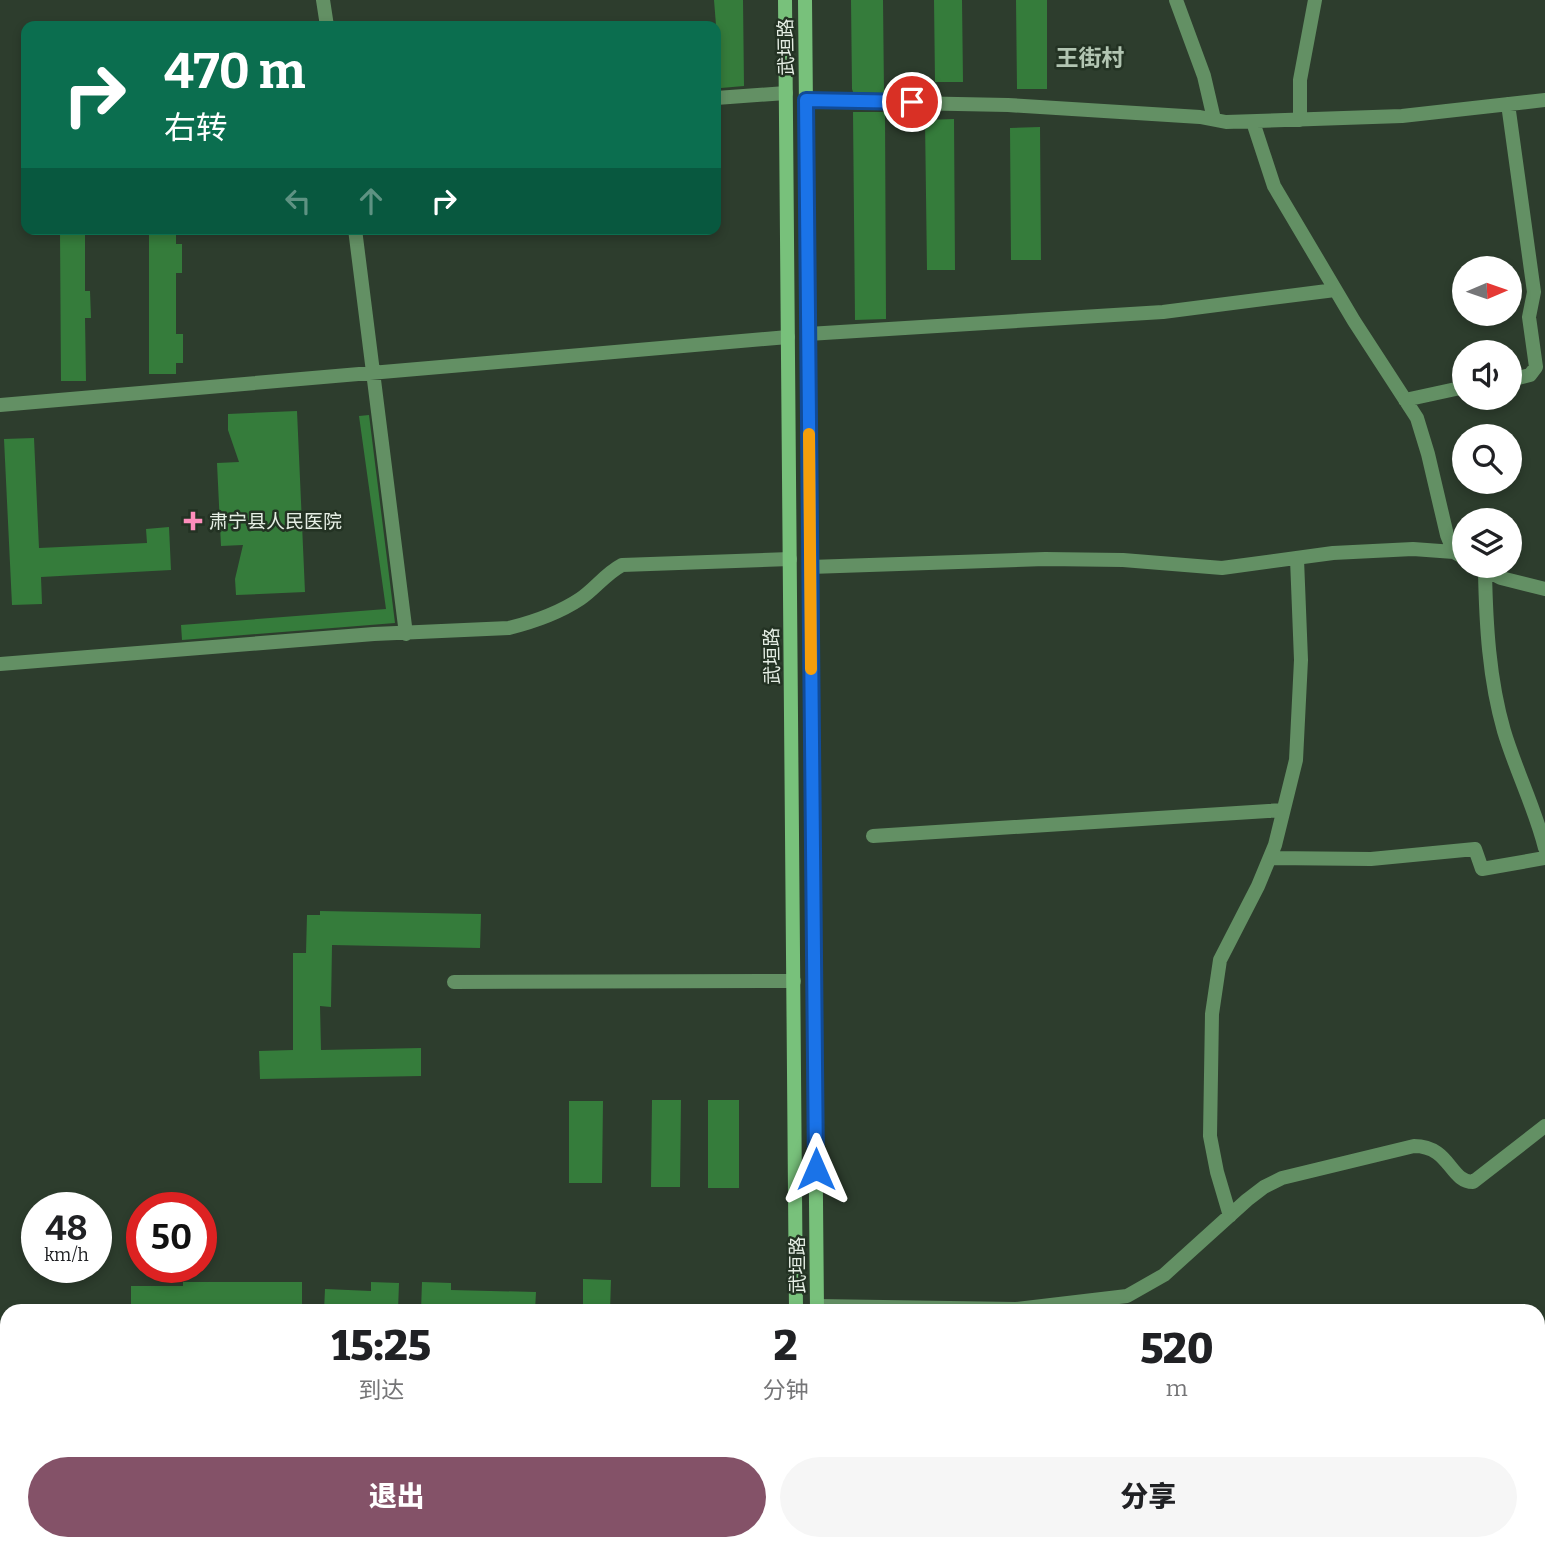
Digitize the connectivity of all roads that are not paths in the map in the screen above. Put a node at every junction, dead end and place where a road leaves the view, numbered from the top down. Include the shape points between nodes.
1 (324, 0) edge
2 (785, 0) edge
3 (805, 0) edge
4 (1176, 0) edge
5 (1315, 0) edge
6 (326, 21) edge
7 (786, 93) junction
8 (721, 98) edge
9 (806, 100) junction
10 (1545, 100) edge
11 (1508, 104) junction
12 (1214, 119) junction
13 (1300, 120) junction
14 (1253, 121) junction
15 (356, 235) edge
16 (1335, 290) junction
17 (808, 334) junction
18 (788, 337) junction
19 (372, 373) junction
20 (1522, 377) edge
21 (1452, 390) edge
22 (1405, 400) junction
23 (0, 405) edge
24 (1452, 543) edge
25 (1452, 555) edge
26 (790, 559) junction
27 (1297, 559) junction
28 (810, 567) junction
29 (1481, 578) edge
30 (1501, 578) edge
31 (1545, 589) edge
32 (405, 634) junction
33 (0, 664) edge
34 (1283, 810) junction
35 (873, 836) dead end
36 (1545, 848) edge
37 (1270, 858) junction
38 (1545, 858) edge
39 (794, 981) junction
40 (454, 982) dead end
41 (1545, 1126) edge
42 (1230, 1216) junction
43 (796, 1304) edge
44 (817, 1304) edge
45 (1059, 1304) edge

1 - 6 street
2 - 7 main road, 武垣路
3 - 9 main road, 武垣路
4 - 12 street via 1204,76
5 - 13 street via 1300,80
7 - 8 street
7 - 18 main road, 武垣路
9 - 12 street via 1009,105
9 - 17 main road, 武垣路
10 - 11 street
11 - 13 street via 1402,116
11 - 20 street via 1534,292 1529,317 1536,366
12 - 14 street
13 - 14 street
14 - 16 street via 1273,186
15 - 19 street
16 - 17 street via 1163,312
16 - 22 street
17 - 28 main road, 武垣路
18 - 19 street
18 - 26 main road, 武垣路
19 - 23 street
19 - 32 street
21 - 22 street
22 - 24 street via 1417,418
25 - 27 street via 1368,551
26 - 32 street via 622,565 579,600 528,623
26 - 39 main road, 武垣路
27 - 28 street via 1222,568 1045,559
27 - 34 street via 1300,717 1296,760
28 - 44 main road, 武垣路
29 - 36 street via 1504,732
30 - 31 street
32 - 33 street
34 - 35 street
34 - 37 street
37 - 38 street via 1371,859 1475,849 1482,869
37 - 42 street via 1220,960 1212,1014 1210,1136
39 - 40 street
39 - 43 main road, 武垣路
41 - 42 street via 1473,1182 1463,1180 1435,1149 1414,1146 1282,1178
42 - 45 street via 1164,1275 1127,1296

